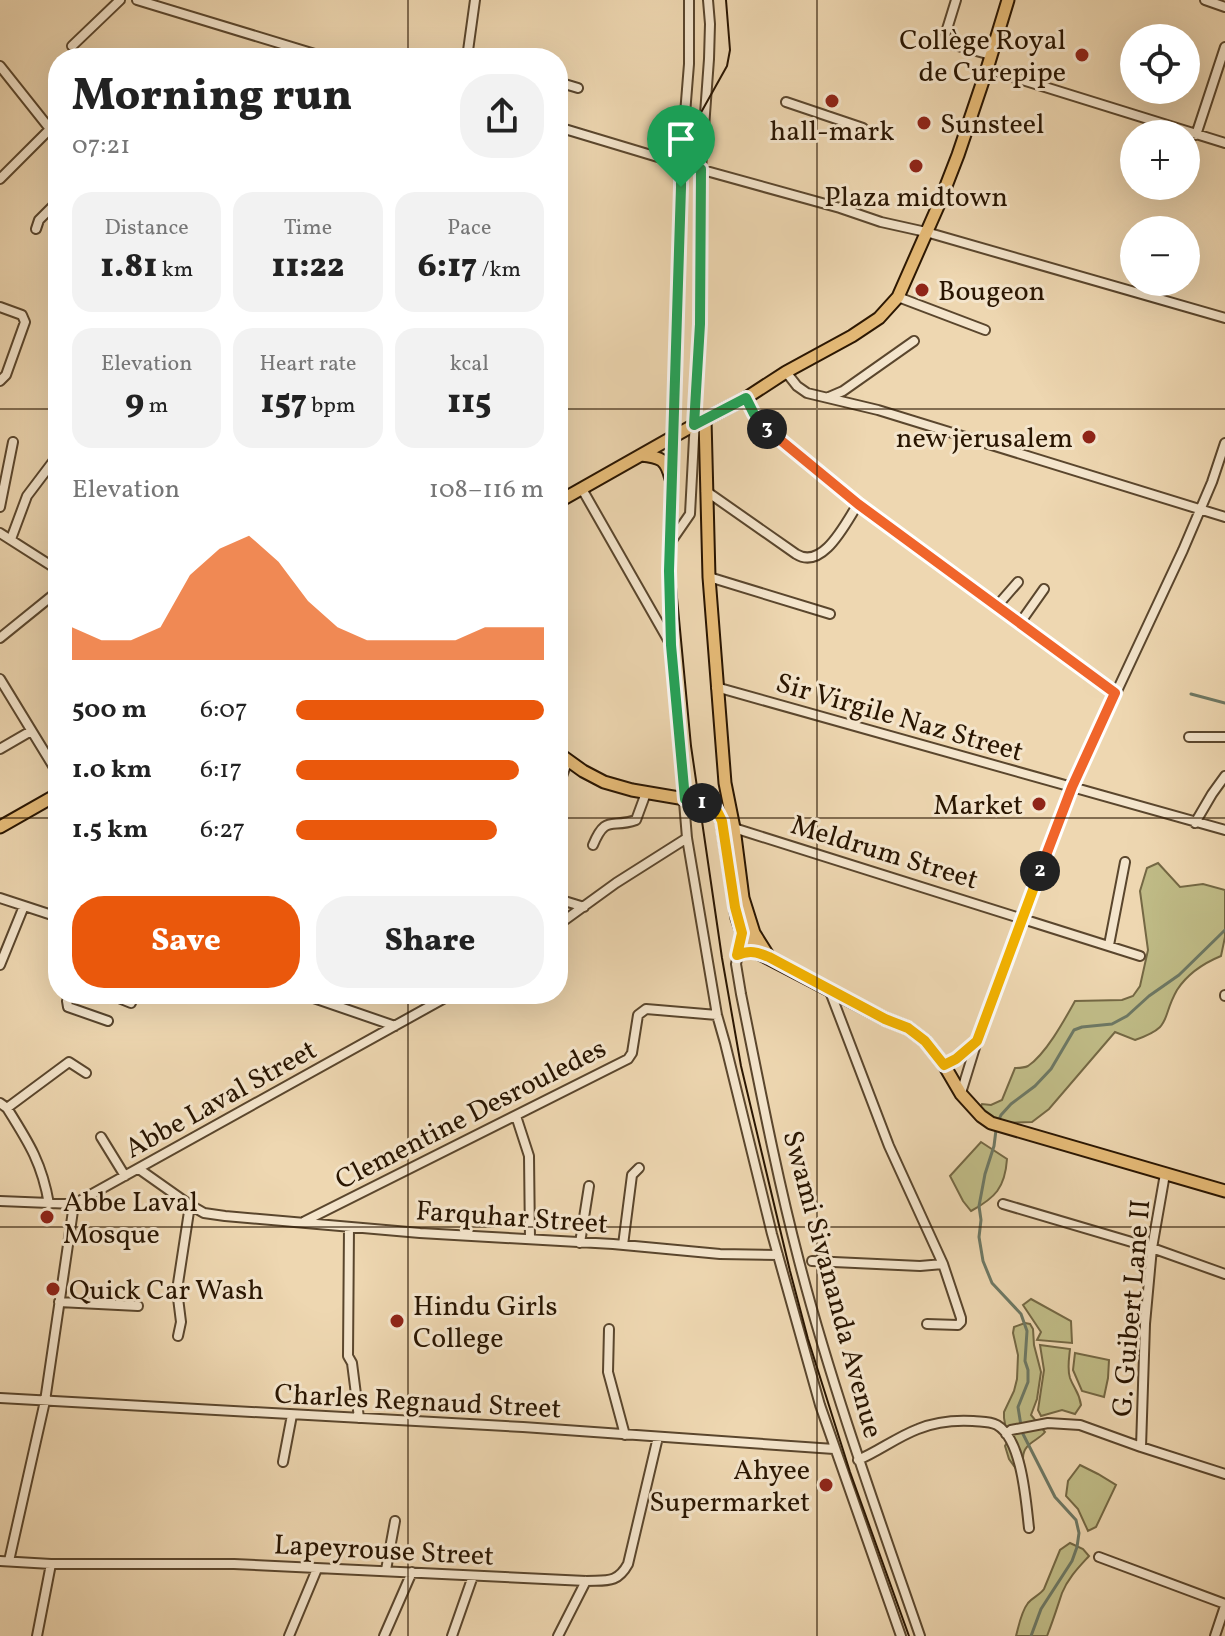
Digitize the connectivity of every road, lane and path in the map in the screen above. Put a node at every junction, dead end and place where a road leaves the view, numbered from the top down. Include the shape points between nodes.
1 (120, 0) edge
2 (137, 0) edge
3 (475, 0) edge
4 (689, 0) edge
5 (708, 0) edge
6 (956, 0) edge
7 (1008, 0) edge
8 (1205, 0) edge
9 (164, 4) edge
10 (1225, 7) edge
11 (72, 46) dead end
12 (1225, 47) edge
13 (298, 48) edge
14 (469, 48) edge
15 (991, 55) junction
16 (0, 66) edge
17 (987, 69) junction
18 (568, 85) edge
19 (578, 88) dead end
20 (786, 102) dead end
21 (1148, 120) edge
22 (1200, 123) edge
23 (48, 126) edge
24 (863, 128) dead end
25 (568, 130) edge
26 (48, 131) edge
27 (1200, 136) edge
28 (1225, 143) edge
29 (681, 164) junction
30 (701, 169) junction
31 (0, 179) edge
32 (48, 211) edge
33 (36, 229) dead end
34 (926, 232) junction
35 (898, 297) junction
36 (0, 307) edge
37 (1225, 318) edge
38 (985, 330) dead end
39 (914, 341) dead end
40 (786, 372) junction
41 (0, 381) edge
42 (746, 398) junction
43 (828, 398) junction
44 (699, 422) junction
45 (672, 437) junction
46 (13, 442) dead end
47 (1225, 443) edge
48 (640, 455) junction
49 (48, 468) edge
50 (671, 479) junction
51 (582, 489) junction
52 (706, 491) junction
53 (568, 497) edge
54 (858, 504) junction
55 (0, 507) edge
56 (1201, 509) junction
57 (1225, 517) edge
58 (0, 533) edge
59 (11, 539) junction
60 (670, 543) junction
61 (48, 563) edge
62 (709, 577) junction
63 (1018, 582) dead end
64 (1044, 589) dead end
65 (48, 599) edge
66 (997, 606) junction
67 (830, 614) dead end
68 (1020, 623) junction
69 (1, 636) edge
70 (671, 645) junction
71 (0, 679) edge
72 (716, 687) junction
73 (1115, 693) junction
74 (31, 731) junction
75 (1189, 737) dead end
76 (1225, 737) edge
77 (0, 749) edge
78 (48, 758) edge
79 (568, 760) edge
80 (1225, 776) edge
81 (1072, 787) junction
82 (646, 793) junction
83 (685, 799) junction
84 (48, 800) edge
85 (1195, 823) junction
86 (0, 827) edge
87 (734, 828) junction
88 (1225, 830) edge
89 (687, 838) junction
90 (593, 845) dead end
91 (1125, 862) dead end
92 (0, 898) edge
93 (743, 898) junction
94 (568, 902) edge
95 (24, 906) junction
96 (584, 907) junction
97 (48, 914) edge
98 (1023, 917) junction
99 (568, 918) edge
100 (742, 933) junction
101 (1109, 945) junction
102 (756, 952) junction
103 (737, 955) junction
104 (1140, 956) dead end
105 (769, 957) junction
106 (0, 965) edge
107 (828, 988) junction
108 (68, 1004) edge
109 (331, 1004) edge
110 (434, 1004) edge
111 (717, 1015) junction
112 (108, 1021) dead end
113 (395, 1026) junction
114 (977, 1041) junction
115 (944, 1065) junction
116 (86, 1073) dead end
117 (961, 1094) junction
118 (4, 1105) edge
119 (516, 1116) junction
120 (101, 1137) dead end
121 (639, 1168) dead end
122 (139, 1169) junction
123 (1165, 1174) junction
124 (125, 1176) junction
125 (589, 1186) dead end
126 (1225, 1191) edge
127 (0, 1201) edge
128 (49, 1204) junction
129 (74, 1204) junction
130 (1003, 1204) dead end
131 (190, 1205) junction
132 (304, 1221) junction
133 (349, 1227) junction
134 (530, 1239) junction
135 (580, 1243) junction
136 (623, 1245) junction
137 (1152, 1248) junction
138 (778, 1255) junction
139 (812, 1261) dead end
140 (943, 1264) junction
141 (1225, 1274) edge
142 (59, 1302) junction
143 (138, 1306) dead end
144 (927, 1324) dead end
145 (609, 1329) dead end
146 (178, 1336) dead end
147 (0, 1398) edge
148 (45, 1401) junction
149 (292, 1415) junction
150 (359, 1418) junction
151 (1008, 1432) junction
152 (625, 1435) junction
153 (658, 1437) junction
154 (1141, 1447) junction
155 (834, 1449) junction
156 (858, 1460) junction
157 (283, 1462) dead end
158 (1225, 1474) edge
159 (395, 1521) dead end
160 (1029, 1528) dead end
161 (1099, 1557) dead end
162 (4, 1561) edge
163 (51, 1564) junction
164 (317, 1569) junction
165 (386, 1570) junction
166 (412, 1572) junction
167 (473, 1576) junction
168 (586, 1581) junction
169 (1225, 1605) edge
170 (37, 1636) edge
171 (289, 1636) edge
172 (384, 1636) edge
173 (452, 1636) edge
174 (558, 1636) edge
175 (901, 1636) edge
176 (920, 1636) edge
177 (1215, 1636) edge

1 - 11 street
2 - 9 street
3 - 14 street
4 - 29 street
5 - 30 street
6 - 15 street via 943,42
7 - 15 main road
8 - 10 street
9 - 13 street
12 - 22 street
15 - 17 main road
16 - 23 street
17 - 21 street
17 - 34 main road
18 - 19 street
20 - 24 street
25 - 29 street
26 - 31 street
27 - 28 street
29 - 30 street
29 - 45 street
30 - 34 street
30 - 44 street
32 - 33 street
34 - 35 main road
34 - 37 street
35 - 38 street
35 - 40 main road via 865,328
36 - 41 street via 25,318
39 - 43 street
40 - 42 main road
40 - 43 street via 807,393
42 - 44 main road
42 - 54 street via 764,427
43 - 56 street
44 - 45 main road
44 - 52 main road
44 - 60 street via 690,514
45 - 48 main road
45 - 50 street
46 - 55 street
47 - 56 street
48 - 50 main road via 664,462
48 - 51 main road
49 - 59 street via 27,496
50 - 60 street
51 - 53 main road
51 - 70 street
52 - 54 street via 808,559 827,550
52 - 62 main road
54 - 66 street
56 - 57 street
56 - 73 street
58 - 59 street
59 - 61 street
60 - 70 street
62 - 67 street
62 - 72 main road
63 - 66 street
64 - 68 street
65 - 69 street
66 - 68 street
68 - 73 street
70 - 83 street
71 - 74 street
72 - 81 street, Sir Virgile Naz Street
72 - 87 main road
73 - 81 street
74 - 77 street
74 - 78 street
75 - 76 street
79 - 82 main road via 604,782
80 - 85 street
81 - 85 street, Sir Virgile Naz Street
81 - 98 street
82 - 83 main road
82 - 90 street via 636,820 604,826
83 - 89 street
83 - 100 main road via 715,807 722,821
84 - 86 main road
85 - 88 street, Sir Virgile Naz Street
87 - 93 main road
87 - 98 street, Meldrum Street
89 - 96 street
89 - 111 street
91 - 101 street
92 - 95 street
93 - 100 street, Swami Sivananda Avenue
93 - 105 main road via 754,933
94 - 96 street
95 - 97 street
95 - 106 street
96 - 99 street
98 - 101 street, Meldrum Street
98 - 114 street
100 - 102 main road
100 - 103 street, Swami Sivananda Avenue
101 - 104 street, Meldrum Street
102 - 103 street
102 - 105 main road
103 - 156 street, Swami Sivananda Avenue via 792,1233
105 - 107 main road
107 - 115 main road via 908,1028
107 - 140 street via 884,1134
108 - 112 street
109 - 113 street
110 - 113 street, Abbe Laval Street
111 - 119 street, Clementine Desrouledes via 641,1011 628,1059
111 - 138 street
113 - 122 street, Abbe Laval Street
114 - 115 street
114 - 117 street
115 - 117 main road
116 - 118 street via 69,1062
117 - 123 main road via 991,1123
118 - 128 street via 39,1164
119 - 132 street, Clementine Desrouledes
119 - 134 street via 529,1156
120 - 124 street
121 - 136 street via 632,1175
122 - 124 street, Abbe Laval Street
122 - 131 street, Farquhar Street
123 - 126 main road
123 - 137 street, G. Guibert Lane II
124 - 129 street, Abbe Laval Street
125 - 135 street
127 - 128 street, Abbe Laval Street
128 - 129 street, Abbe Laval Street
129 - 142 street
130 - 137 street
131 - 132 street, Farquhar Street via 204,1213
131 - 146 street via 177,1280
132 - 133 street, Farquhar Street
133 - 134 street, Farquhar Street
133 - 150 street via 348,1356
134 - 135 street, Farquhar Street
135 - 136 street, Farquhar Street
136 - 138 street, Farquhar Street
137 - 141 street
137 - 154 street, G. Guibert Lane II
138 - 155 street
139 - 140 street
140 - 144 street via 961,1322
142 - 143 street
142 - 148 street
145 - 152 street via 608,1372
147 - 148 street, Charles Regnaud Street
148 - 149 street, Charles Regnaud Street
148 - 162 street
149 - 150 street, Charles Regnaud Street
149 - 157 street
150 - 152 street, Charles Regnaud Street
151 - 154 street via 1048,1423 1080,1425
151 - 156 street via 988,1422 937,1424
151 - 160 street via 1023,1480
152 - 153 street, Charles Regnaud Street
153 - 155 street, Charles Regnaud Street
153 - 168 street, Lapeyrouse Street via 628,1564 619,1578
154 - 158 street
155 - 175 street
156 - 176 street, Swami Sivananda Avenue
159 - 165 street
161 - 169 street
162 - 163 street, Lapeyrouse Street
163 - 164 street, Lapeyrouse Street
163 - 170 street
164 - 165 street, Lapeyrouse Street
164 - 171 street
165 - 166 street, Lapeyrouse Street
166 - 167 street, Lapeyrouse Street
166 - 172 street
167 - 168 street, Lapeyrouse Street
167 - 173 street
168 - 174 street
169 - 177 street

